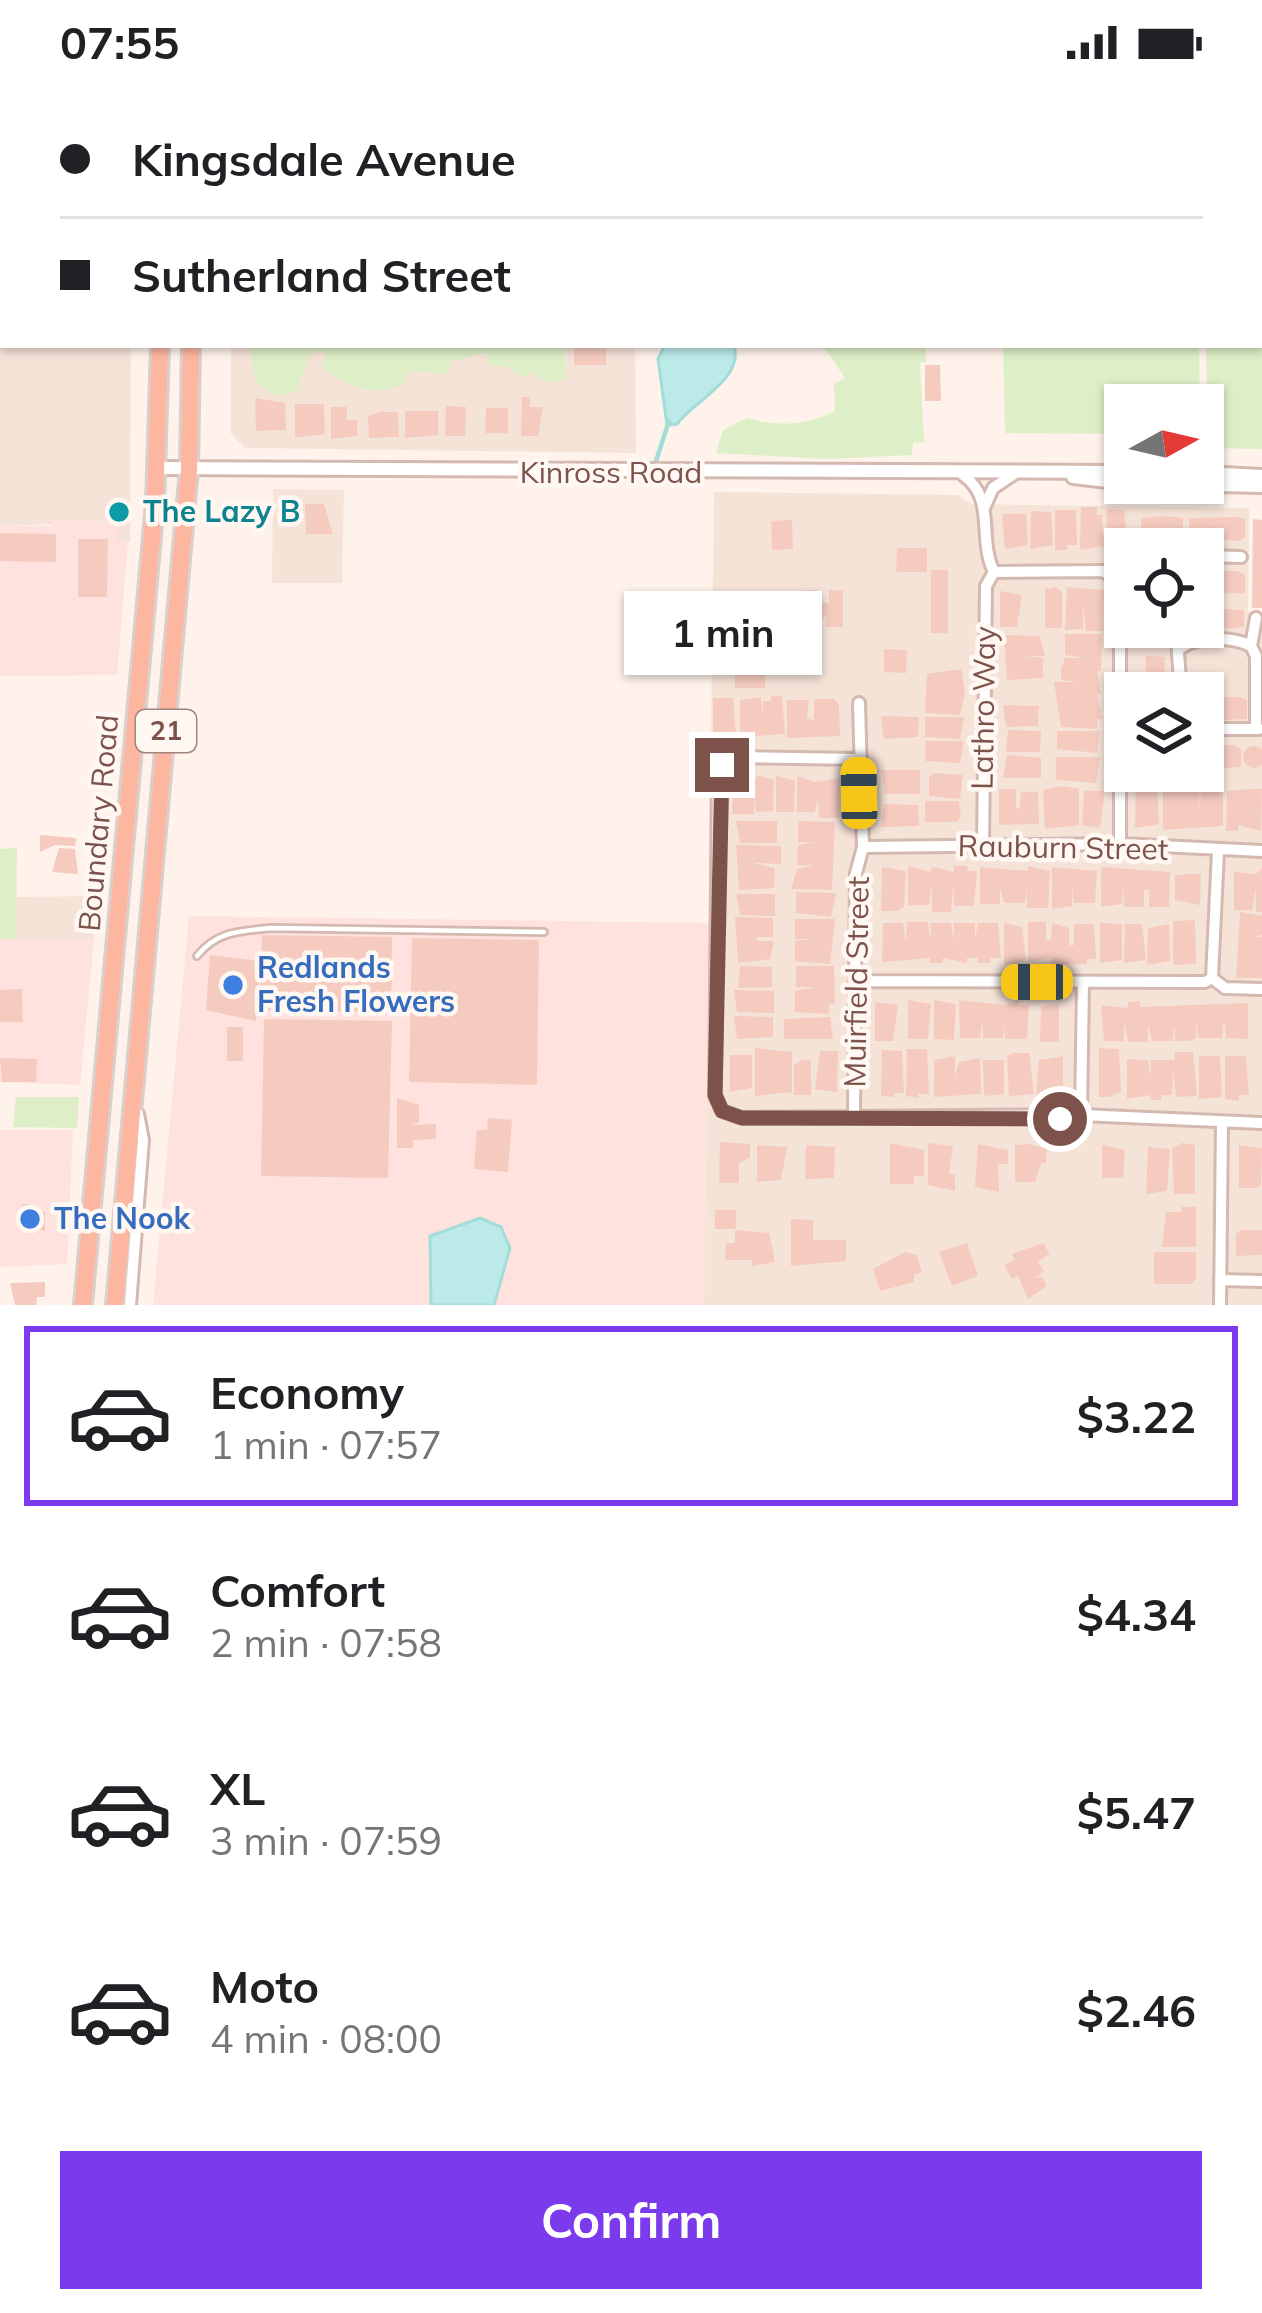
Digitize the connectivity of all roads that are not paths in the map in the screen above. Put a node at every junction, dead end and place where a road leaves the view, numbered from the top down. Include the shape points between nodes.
1 (160, 348) edge
2 (191, 348) edge
3 (157, 468) junction
4 (188, 469) junction
5 (1104, 473) edge
6 (1014, 474) junction
7 (1224, 474) edge
8 (963, 475) junction
9 (1066, 475) junction
10 (1262, 476) edge
11 (1104, 480) edge
12 (1224, 485) edge
13 (1262, 486) edge
14 (985, 506) junction
15 (1224, 556) edge
16 (1241, 556) dead end
17 (994, 572) junction
18 (1256, 618) dead end
19 (1251, 646) junction
20 (1180, 650) joint
21 (1181, 672) edge
22 (859, 703) dead end
23 (1224, 728) edge
24 (1259, 729) edge
25 (858, 759) junction
26 (1120, 844) junction
27 (863, 847) junction
28 (983, 847) junction
29 (1218, 851) junction
30 (1262, 851) edge
31 (544, 932) dead end
32 (197, 956) dead end
33 (1213, 978) junction
34 (856, 981) junction
35 (1083, 982) junction
36 (1262, 989) edge
37 (134, 1093) junction
38 (1081, 1115) junction
39 (854, 1118) junction
40 (1262, 1123) edge
41 (1222, 1124) junction
42 (86, 1269) junction
43 (118, 1271) junction
44 (1220, 1280) junction
45 (1262, 1281) edge
46 (83, 1305) edge
47 (115, 1305) edge
48 (130, 1305) edge
49 (1220, 1305) edge

1 - 3 highway, Boundary Road / 21
2 - 4 highway, Boundary Road / 21
3 - 4 street, Kinross Road
3 - 42 highway, Boundary Road / 21
4 - 8 street, Kinross Road
4 - 37 highway, Boundary Road / 21
5 - 9 street, Kinross Road
6 - 8 street, Kinross Road
6 - 9 street, Kinross Road
6 - 14 street via 993,488
7 - 10 street
8 - 14 street, Lathro Way
9 - 11 street, Kinross Road
12 - 13 street, Kinross Road
14 - 17 street, Lathro Way
15 - 16 street
17 - 26 street via 1103,571 1120,582
17 - 28 street, Lathro Way via 986,586
18 - 19 street
19 - 20 street via 1193,641
19 - 24 street
20 - 21 street
22 - 25 street, Muirfield Street
23 - 24 street
25 - 27 street, Muirfield Street
25 - 39 street via 737,757 718,773 715,1095 730,1116
26 - 28 street, Rauburn Street
26 - 29 street, Rauburn Street
27 - 28 street, Rauburn Street
27 - 34 street, Muirfield Street
29 - 30 street, Rauburn Street
29 - 33 street
31 - 32 lane via 271,928 209,940
33 - 35 street
33 - 36 street via 1226,988
34 - 35 street
34 - 39 street, Muirfield Street
35 - 38 street
37 - 43 highway, Boundary Road / 21
37 - 48 street via 143,1140
38 - 39 street
38 - 41 street
40 - 41 street
41 - 44 street
42 - 43 highway
42 - 46 highway, Boundary Road / 21
43 - 47 highway, Boundary Road / 21
44 - 45 street
44 - 49 street

